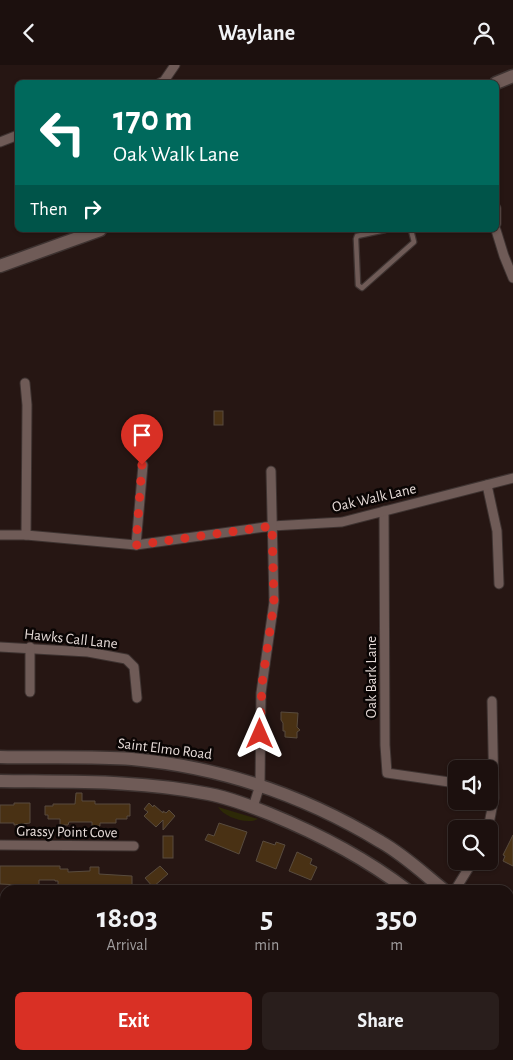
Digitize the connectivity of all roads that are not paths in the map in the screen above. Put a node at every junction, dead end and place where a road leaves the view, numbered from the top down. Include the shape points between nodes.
1 (175, 65) edge
2 (513, 76) edge
3 (165, 80) edge
4 (499, 82) edge
5 (15, 136) edge
6 (0, 141) edge
7 (94, 232) edge
8 (376, 232) edge
9 (412, 232) edge
10 (497, 232) edge
11 (0, 266) edge
12 (513, 278) edge
13 (25, 383) dead end
14 (142, 465) dead end
15 (271, 471) dead end
16 (513, 477) edge
17 (487, 485) junction
18 (384, 511) junction
19 (272, 526) junction
20 (0, 535) edge
21 (26, 535) junction
22 (136, 545) junction
23 (499, 584) dead end
24 (0, 647) edge
25 (30, 647) junction
26 (30, 692) dead end
27 (137, 698) dead end
28 (492, 701) dead end
29 (0, 757) edge
30 (491, 760) edge
31 (0, 781) edge
32 (448, 782) edge
33 (260, 785) junction
34 (253, 807) junction
35 (0, 845) edge
36 (134, 847) dead end
37 (467, 870) edge
38 (400, 885) edge
39 (438, 885) edge
40 (458, 885) edge

1 - 3 street
2 - 4 main road
5 - 6 street
7 - 11 main road
8 - 9 lane via 356,239 358,285 362,288 414,242
10 - 12 street
13 - 21 street
14 - 22 street
15 - 19 street
16 - 17 street, Oak Walk Lane
17 - 18 street, Oak Walk Lane
17 - 23 street via 497,531
18 - 19 street, Oak Walk Lane via 342,522
18 - 32 street, Oak Bark Lane via 387,773
19 - 22 street, Oak Walk Lane
19 - 33 street via 274,603 261,693
20 - 21 street, Oak Walk Lane
21 - 22 street, Oak Walk Lane
24 - 25 street, Hawks Call Lane
25 - 26 street
25 - 27 street, Hawks Call Lane via 126,659 134,667
28 - 30 street
29 - 33 main road, Saint Elmo Road via 158,762
31 - 34 main road via 150,785 210,794
33 - 34 street
33 - 39 main road, Saint Elmo Road via 318,808 383,842
34 - 38 main road via 329,841
35 - 36 street, Grassy Point Cove
37 - 40 street

